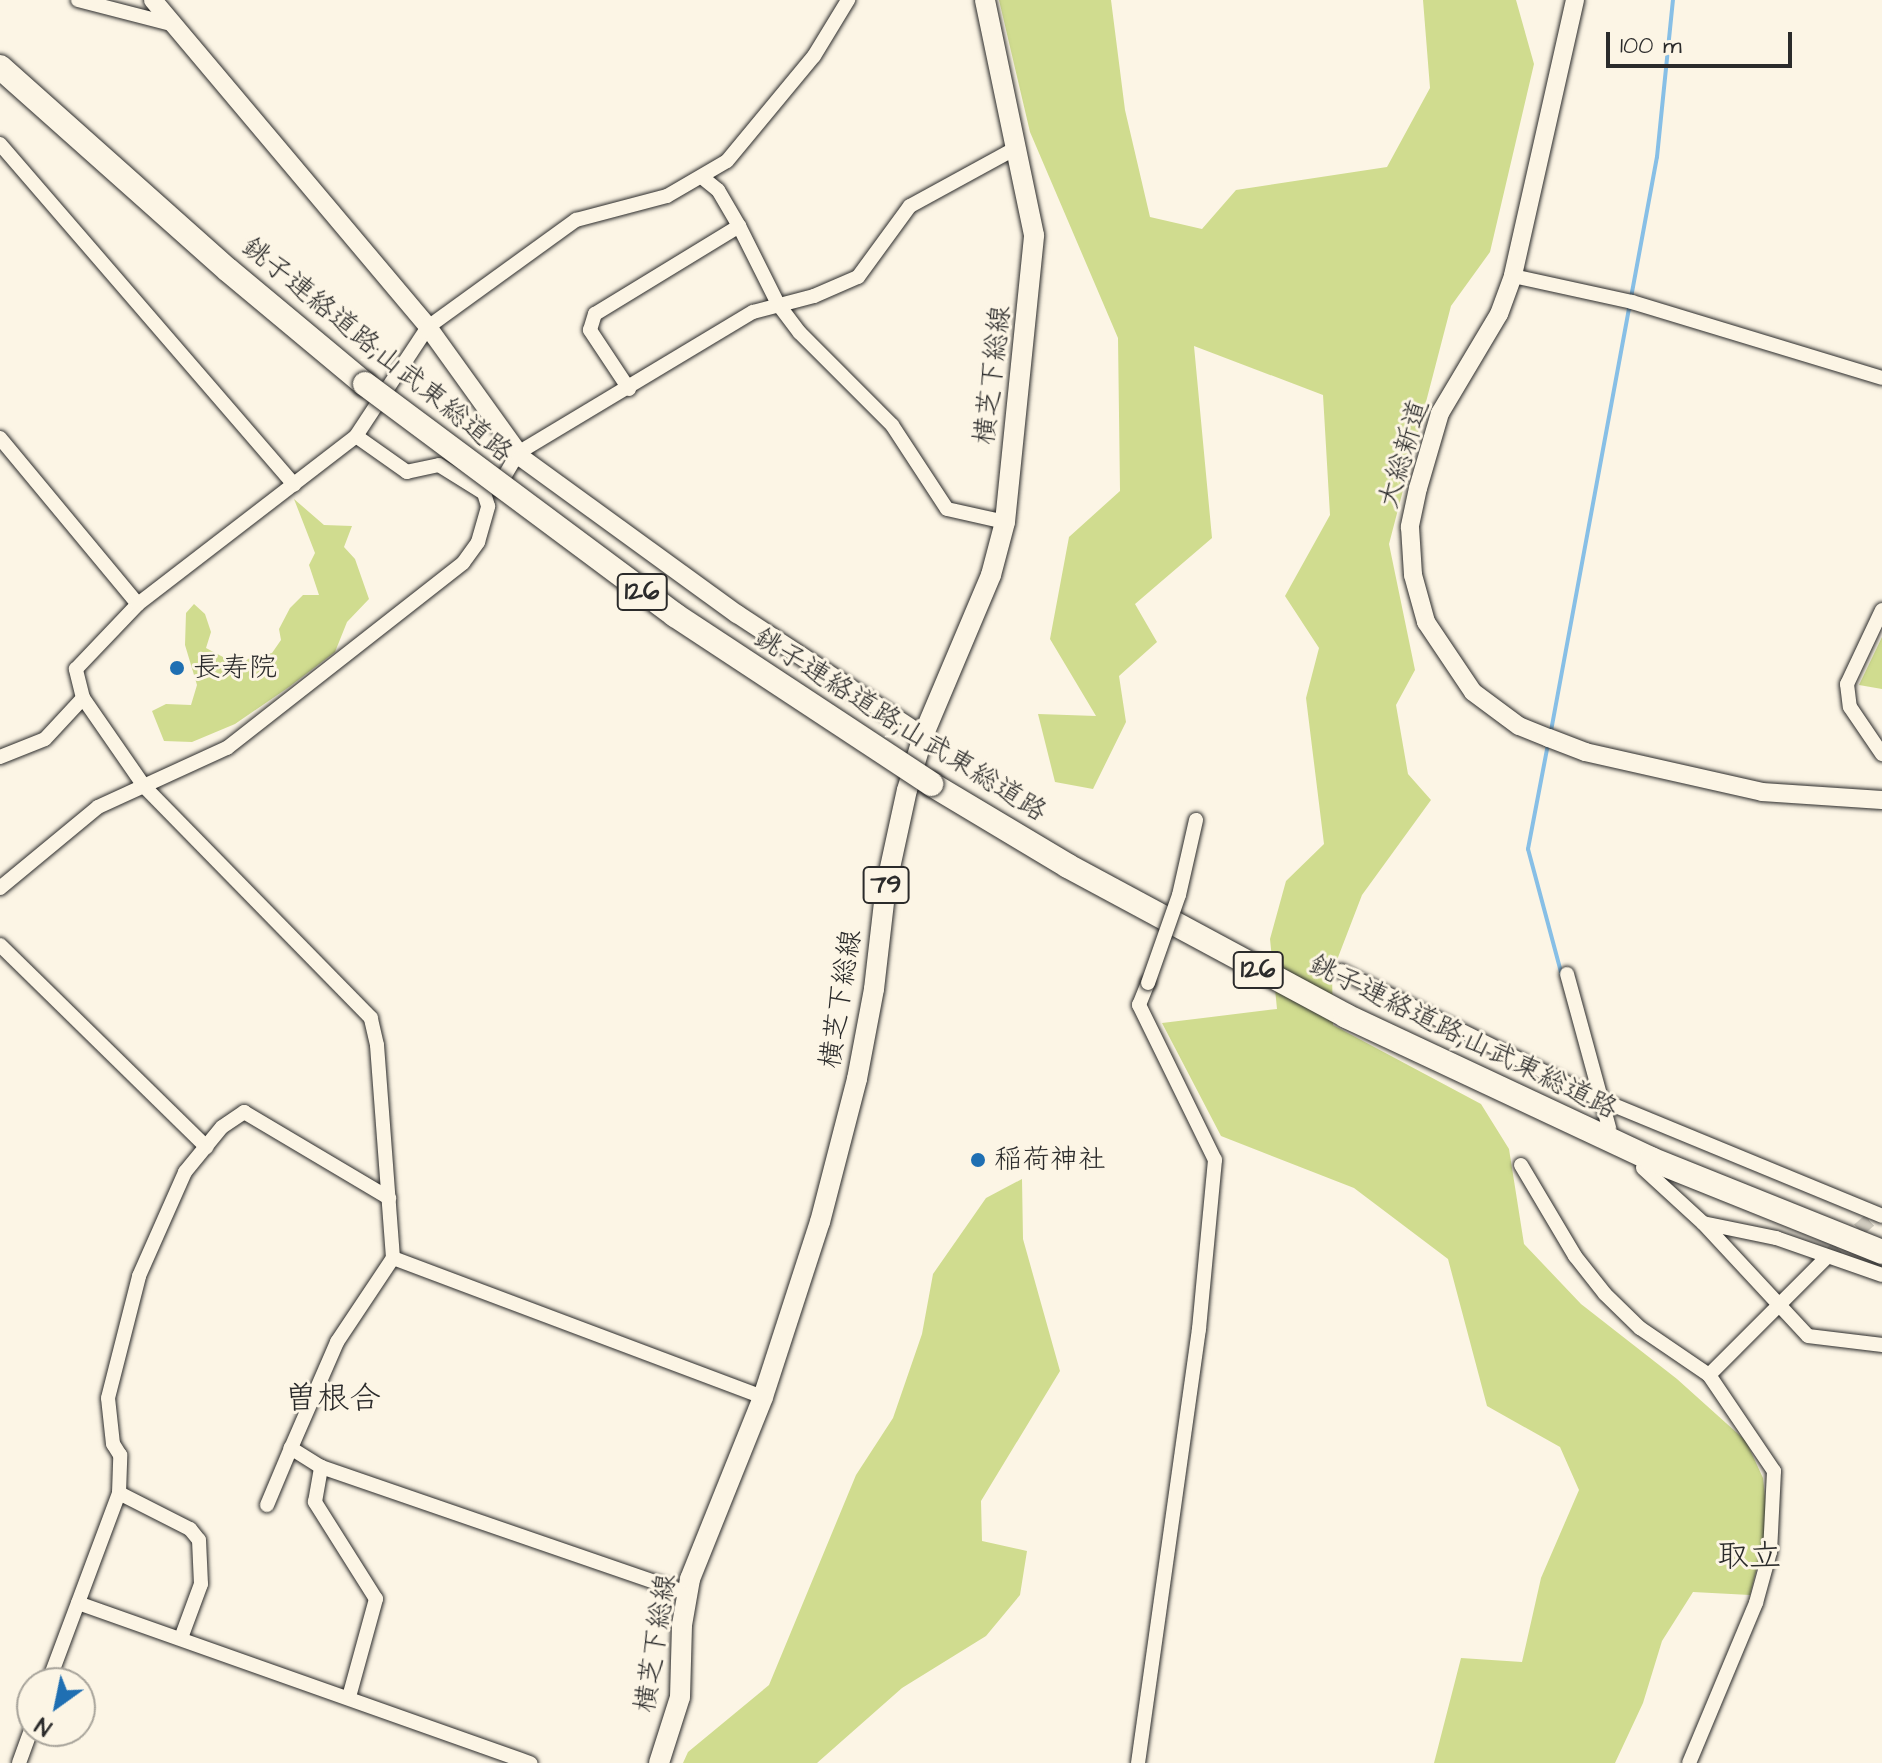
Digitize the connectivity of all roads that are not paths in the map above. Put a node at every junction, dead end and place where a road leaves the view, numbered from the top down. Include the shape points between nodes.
1 (78, 0) edge
2 (153, 0) edge
3 (848, 0) edge
4 (985, 0) edge
5 (1575, 0) edge
6 (176, 25) junction
7 (0, 67) edge
8 (0, 144) edge
9 (1016, 148) junction
10 (703, 178) junction
11 (739, 226) junction
12 (1513, 276) junction
13 (778, 304) junction
14 (428, 327) junction
15 (1882, 378) edge
16 (629, 389) junction
17 (356, 436) junction
18 (0, 438) edge
19 (518, 453) junction
20 (294, 485) junction
21 (488, 506) junction
22 (1005, 522) junction
23 (138, 604) junction
24 (1882, 610) edge
25 (83, 698) junction
26 (923, 736) junction
27 (1882, 754) edge
28 (0, 757) edge
29 (144, 786) junction
30 (1882, 800) edge
31 (1196, 820) dead end
32 (0, 888) edge
33 (0, 945) edge
34 (1341, 971) dead end
35 (1567, 974) dead end
36 (1601, 1100) junction
37 (1607, 1135) junction
38 (206, 1147) junction
39 (1521, 1165) dead end
40 (1643, 1168) dead end
41 (389, 1198) junction
42 (1880, 1213) edge
43 (1703, 1223) junction
44 (1882, 1252) edge
45 (1827, 1257) junction
46 (393, 1258) junction
47 (1882, 1275) edge
48 (1777, 1306) junction
49 (1882, 1345) edge
50 (1709, 1375) junction
51 (763, 1397) junction
52 (291, 1448) junction
53 (321, 1467) junction
54 (119, 1493) junction
55 (267, 1505) dead end
56 (687, 1593) junction
57 (78, 1603) junction
58 (181, 1638) junction
59 (54, 1667) edge
60 (349, 1697) junction
61 (531, 1763) edge
62 (659, 1763) edge
63 (1138, 1763) edge
64 (1689, 1763) edge

1 - 6 street
2 - 6 street
3 - 10 street via 814,56 750,139
4 - 9 main road, 横芝下総線 / 79
5 - 12 street, 大総新道
6 - 14 street
7 - 37 highway, 銚子連絡道路;山武東総道路 / 126, bridge via 365,384 675,615 931,784 1068,866 1332,1009
8 - 20 street
9 - 13 street via 910,206 858,277
9 - 22 main road, 横芝下総線 / 79 via 1034,258
10 - 11 street via 718,190
10 - 14 street via 667,196 576,220
11 - 13 street
11 - 16 street via 595,314 590,330
12 - 15 street via 1632,302
12 - 30 street, 大総新道 via 1499,314 1440,413 1410,527 1413,575 1426,622 1446,657 1473,692 1519,726 1585,752 1762,792
13 - 16 street via 753,312
13 - 22 street via 892,425 947,509
14 - 17 street
14 - 19 street
16 - 19 street
17 - 20 street
17 - 21 street via 407,472 439,465 484,493
18 - 23 street
19 - 21 street
19 - 26 street via 737,614
20 - 23 street
21 - 29 street via 478,542 463,563 227,748
22 - 26 main road, 横芝下総線 / 79 via 991,575
23 - 25 street via 76,669
24 - 27 street via 1847,684 1850,707
25 - 28 street via 45,739
25 - 29 street
26 - 51 main road, 横芝下総線 / 79 via 886,886 857,1079 820,1222
29 - 32 street via 98,807
29 - 41 street via 371,1018
31 - 63 street, bridge via 1179,895 1139,1005 1215,1160 1199,1329
33 - 38 street
34 - 36 street
35 - 36 street
36 - 37 street
36 - 42 street
37 - 44 highway, 銚子連絡道路;山武東総道路 / 126
38 - 41 street via 244,1112
38 - 54 street via 178,1184 139,1276 120,1342 108,1398 113,1444 120,1455
39 - 50 street via 1575,1256 1605,1294 1640,1328
40 - 43 street
41 - 46 street
43 - 45 street via 1776,1238
43 - 48 street
45 - 47 street
45 - 48 street
46 - 51 street
46 - 52 street via 337,1342
48 - 49 street via 1808,1336
48 - 50 street
50 - 64 street via 1761,1446 1774,1471 1777,1492 1770,1552 1756,1603
51 - 56 main road, 横芝下総線 / 79
52 - 53 street
52 - 55 street
53 - 56 street
53 - 60 street via 315,1502 376,1599
54 - 57 street
54 - 58 street via 190,1529 199,1540 201,1584
56 - 62 main road, 横芝下総線 / 79 via 680,1697
57 - 58 street
57 - 59 street
58 - 60 street
60 - 61 street

